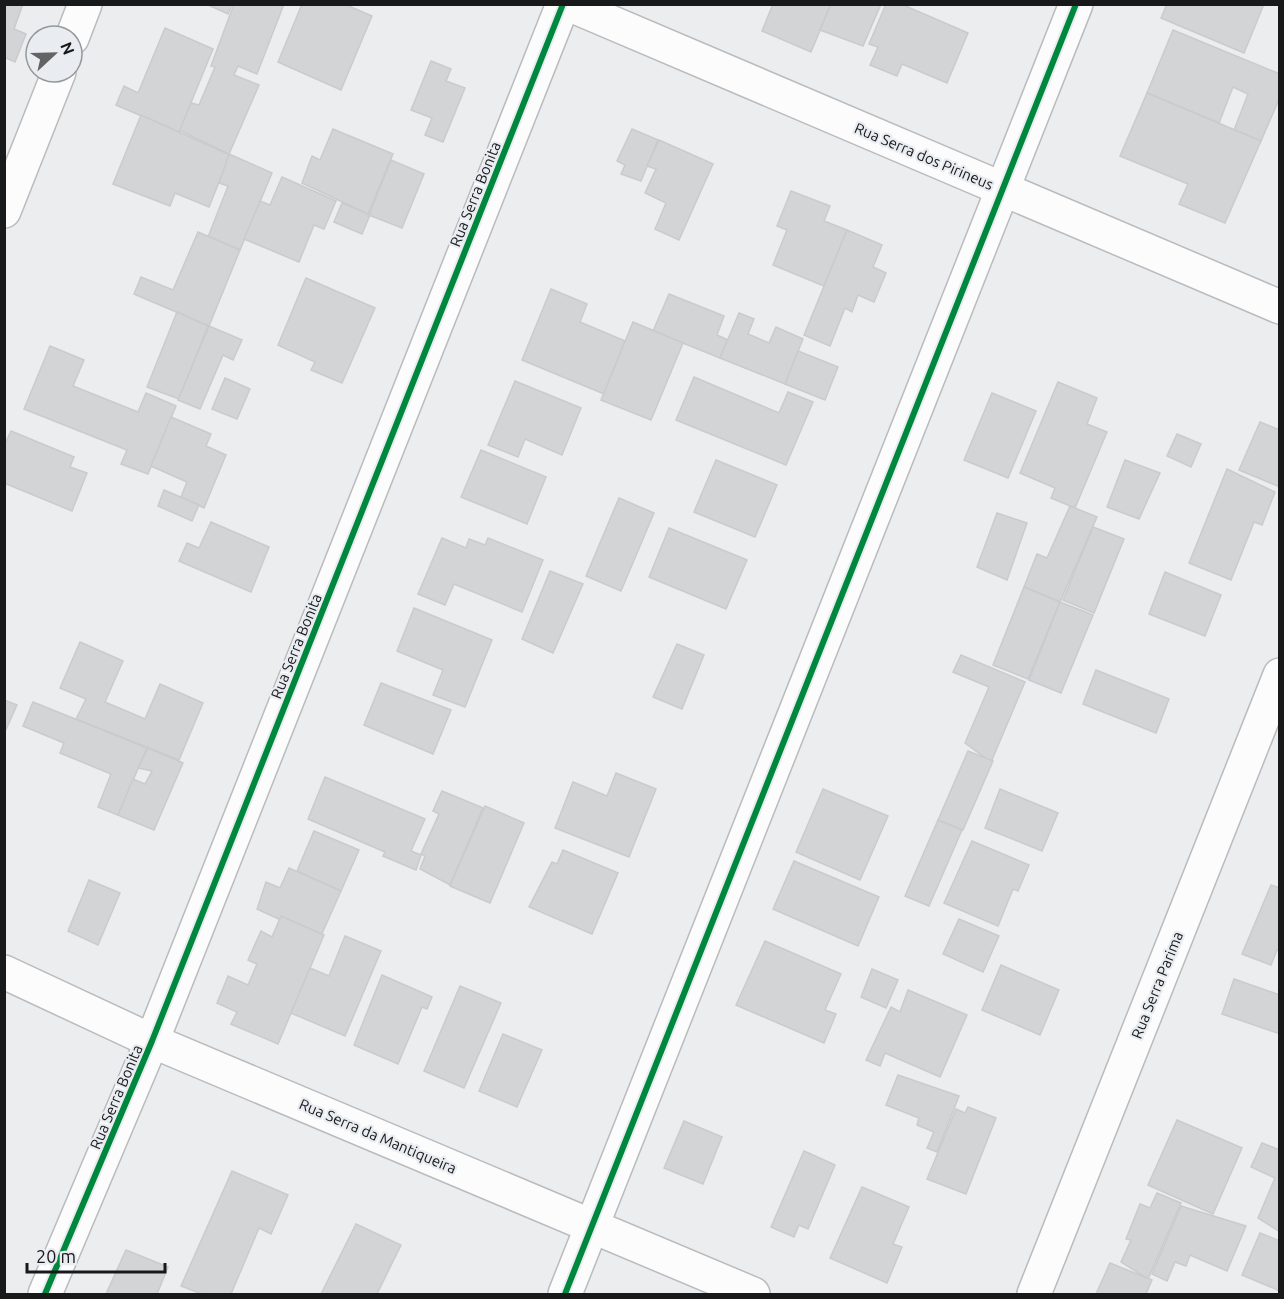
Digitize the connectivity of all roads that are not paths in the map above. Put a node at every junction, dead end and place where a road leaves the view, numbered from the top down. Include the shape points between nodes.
1 (85, 4) edge
2 (565, 4) edge
3 (1076, 4) edge
4 (77, 24) edge
5 (54, 84) edge
6 (1004, 190) junction
7 (4, 211) edge
8 (1280, 307) edge
9 (1280, 675) edge
10 (4, 972) edge
11 (152, 1041) junction
12 (593, 1227) junction
13 (45, 1294) edge
14 (565, 1294) edge
15 (753, 1294) edge
16 (1034, 1294) edge

1 - 4 street
2 - 6 street, Rua Serra dos Pirineus
2 - 11 street, Rua Serra Bonita
3 - 6 street
5 - 7 street
6 - 8 street, Rua Serra dos Pirineus
6 - 12 street
9 - 16 street, Rua Serra Parima
10 - 11 street, Rua Serra da Mantiqueira
11 - 12 street, Rua Serra da Mantiqueira
11 - 13 street, Rua Serra Bonita
12 - 14 street
12 - 15 street, Rua Serra da Mantiqueira

